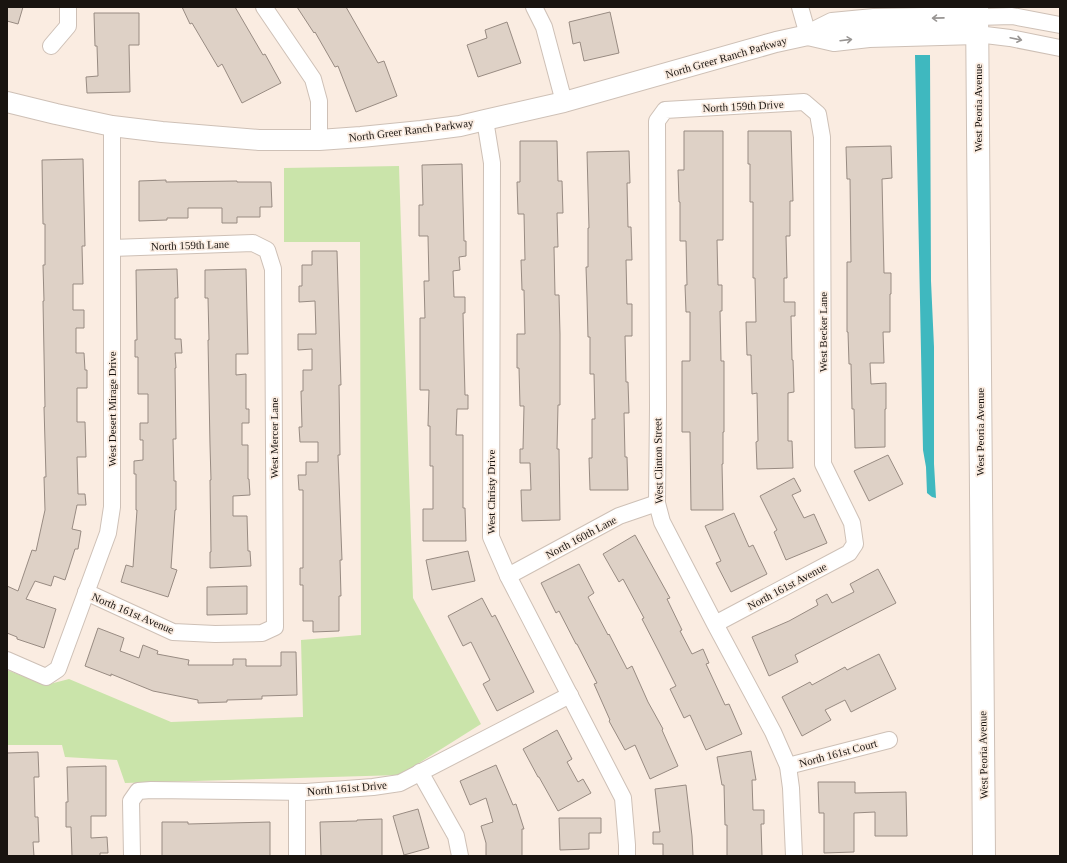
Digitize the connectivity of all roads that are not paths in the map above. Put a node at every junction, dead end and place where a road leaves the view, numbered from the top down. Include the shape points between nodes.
1 (68, 7) edge
2 (264, 7) edge
3 (534, 7) edge
4 (800, 7) edge
5 (977, 19) edge
6 (1060, 25) edge
7 (808, 35) junction
8 (51, 46) dead end
9 (1060, 48) edge
10 (7, 102) edge
11 (564, 102) junction
12 (664, 110) joint
13 (818, 114) joint
14 (485, 120) junction
15 (112, 126) junction
16 (319, 140) junction
17 (112, 248) junction
18 (267, 250) joint
19 (657, 503) junction
20 (856, 544) joint
21 (508, 576) junction
22 (86, 592) junction
23 (716, 624) junction
24 (275, 627) joint
25 (7, 660) edge
26 (570, 695) junction
27 (889, 740) dead end
28 (788, 766) junction
29 (420, 772) junction
30 (297, 792) junction
31 (132, 856) edge
32 (297, 856) edge
33 (460, 856) edge
34 (627, 856) edge
35 (794, 856) edge
36 (984, 856) edge

1 - 8 street via 68,26
2 - 16 street via 313,79 319,101
3 - 11 street via 544,27
4 - 7 street
5 - 6 street via 1012,16
5 - 7 street, North Greer Ranch Parkway via 834,41
5 -> 9 street via 1010,38
5 - 36 main road, West Peoria Avenue
7 - 11 street, North Greer Ranch Parkway
10 - 15 street, North Greer Ranch Parkway
11 - 14 street, North Greer Ranch Parkway
12 - 13 street, North 159th Drive via 804,102
12 - 19 street, West Clinton Street via 657,121
13 - 20 street, West Becker Lane via 822,137 823,464 852,522
14 - 16 street, North Greer Ranch Parkway via 421,131
14 - 21 street, West Christy Drive via 492,163 491,537
15 - 16 street, North Greer Ranch Parkway via 259,140
15 - 17 street, West Desert Mirage Drive
17 - 18 street, North 159th Lane via 253,243
17 - 22 street, West Desert Mirage Drive via 112,507 108,533
18 - 24 street, West Mercer Lane via 272,270
19 - 21 street, North 160th Lane via 619,516
19 - 23 street, West Clinton Street via 662,522
20 - 23 street, North 161st Avenue via 849,553
21 - 26 street, West Christy Drive
22 - 24 street, North 161st Avenue via 173,632 262,633
22 - 25 street, West Desert Mirage Drive via 58,669 46,677
23 - 28 street, West Clinton Street
26 - 29 street, North 161st Drive
26 - 34 street, West Christy Drive via 623,798
27 - 28 street, North 161st Court
28 - 35 street, West Clinton Street
29 - 30 street, North 161st Drive via 400,783
29 - 33 street via 456,836
30 - 31 street, North 161st Drive via 138,791 131,801
30 - 32 street

